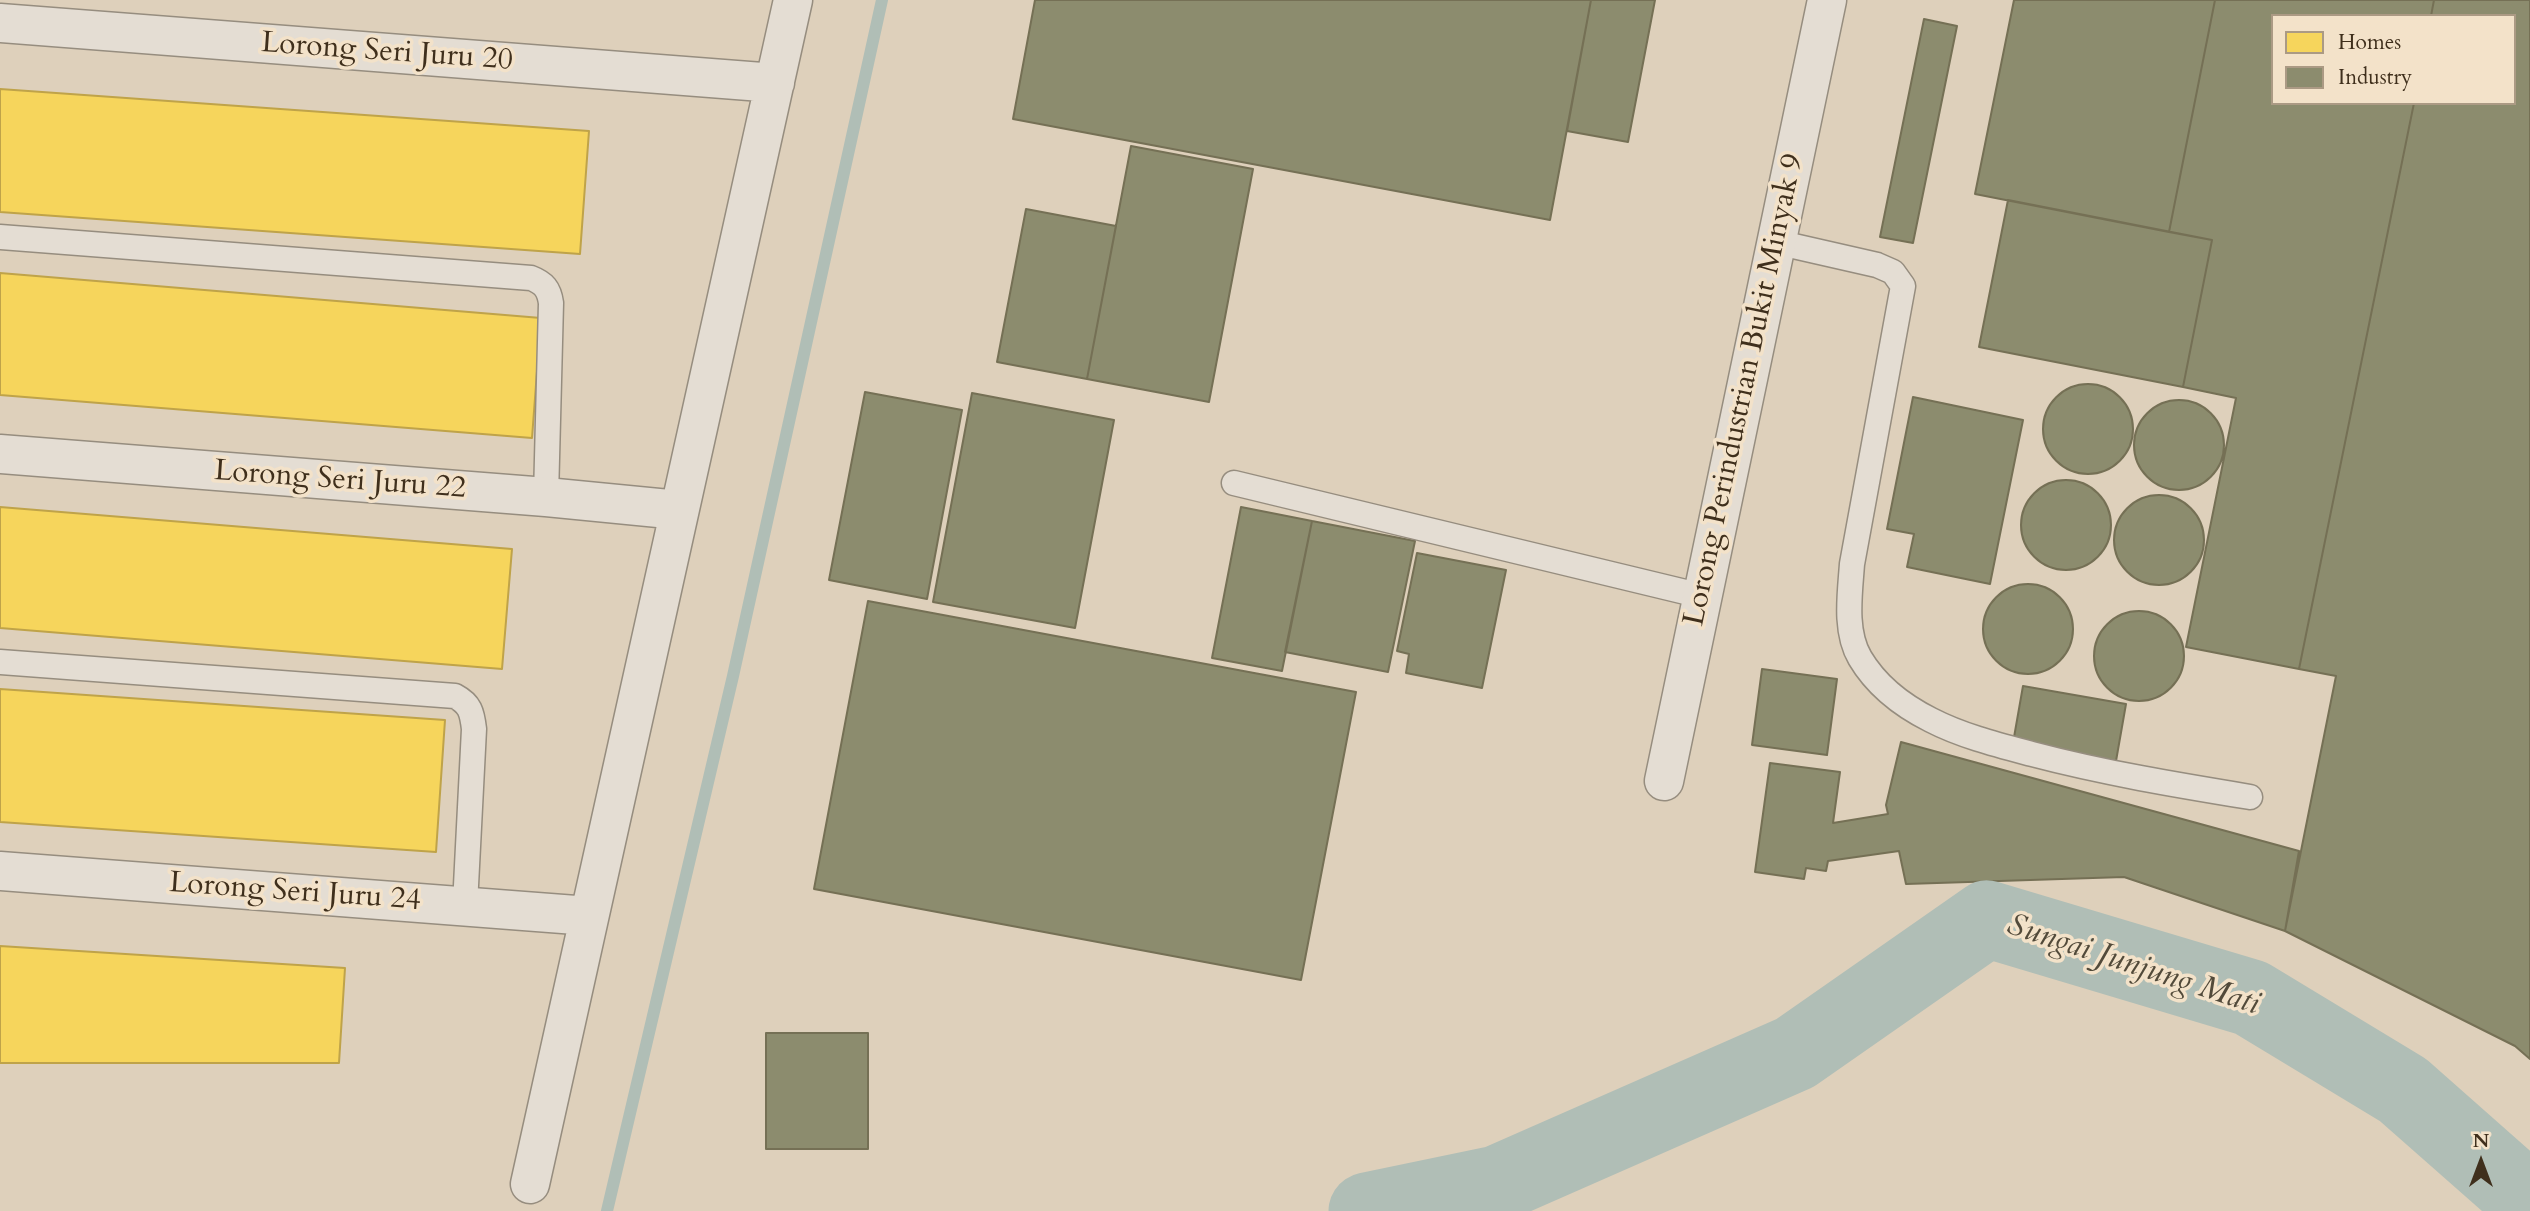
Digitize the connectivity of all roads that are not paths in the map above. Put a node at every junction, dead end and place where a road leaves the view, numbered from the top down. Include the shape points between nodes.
1 (793, 0) edge
2 (1827, 0) edge
3 (0, 23) edge
4 (775, 83) junction
5 (0, 237) edge
6 (1776, 243) junction
7 (0, 454) edge
8 (1234, 483) dead end
9 (546, 497) junction
10 (679, 510) junction
11 (1702, 596) junction
12 (0, 662) edge
13 (1664, 781) dead end
14 (2250, 797) dead end
15 (0, 871) edge
16 (465, 905) junction
17 (589, 916) junction
18 (530, 1184) dead end

1 - 4 street
2 - 6 street, Lorong Perindustrian Bukit Minyak 9
3 - 4 street, Lorong Seri Juru 20
4 - 10 street
5 - 9 lane via 531,278 543,283 551,303
6 - 11 street, Lorong Perindustrian Bukit Minyak 9
6 - 14 lane via 1877,265 1892,272 1903,285 1849,599 1850,627 1859,656 1883,688 1931,720 1995,744 2100,772
7 - 9 street, Lorong Seri Juru 22
8 - 11 lane
9 - 10 street, Lorong Seri Juru 22
10 - 17 street
11 - 13 street, Lorong Perindustrian Bukit Minyak 9
12 - 16 lane via 455,696 467,703 474,729
15 - 16 street, Lorong Seri Juru 24
16 - 17 street, Lorong Seri Juru 24
17 - 18 street

